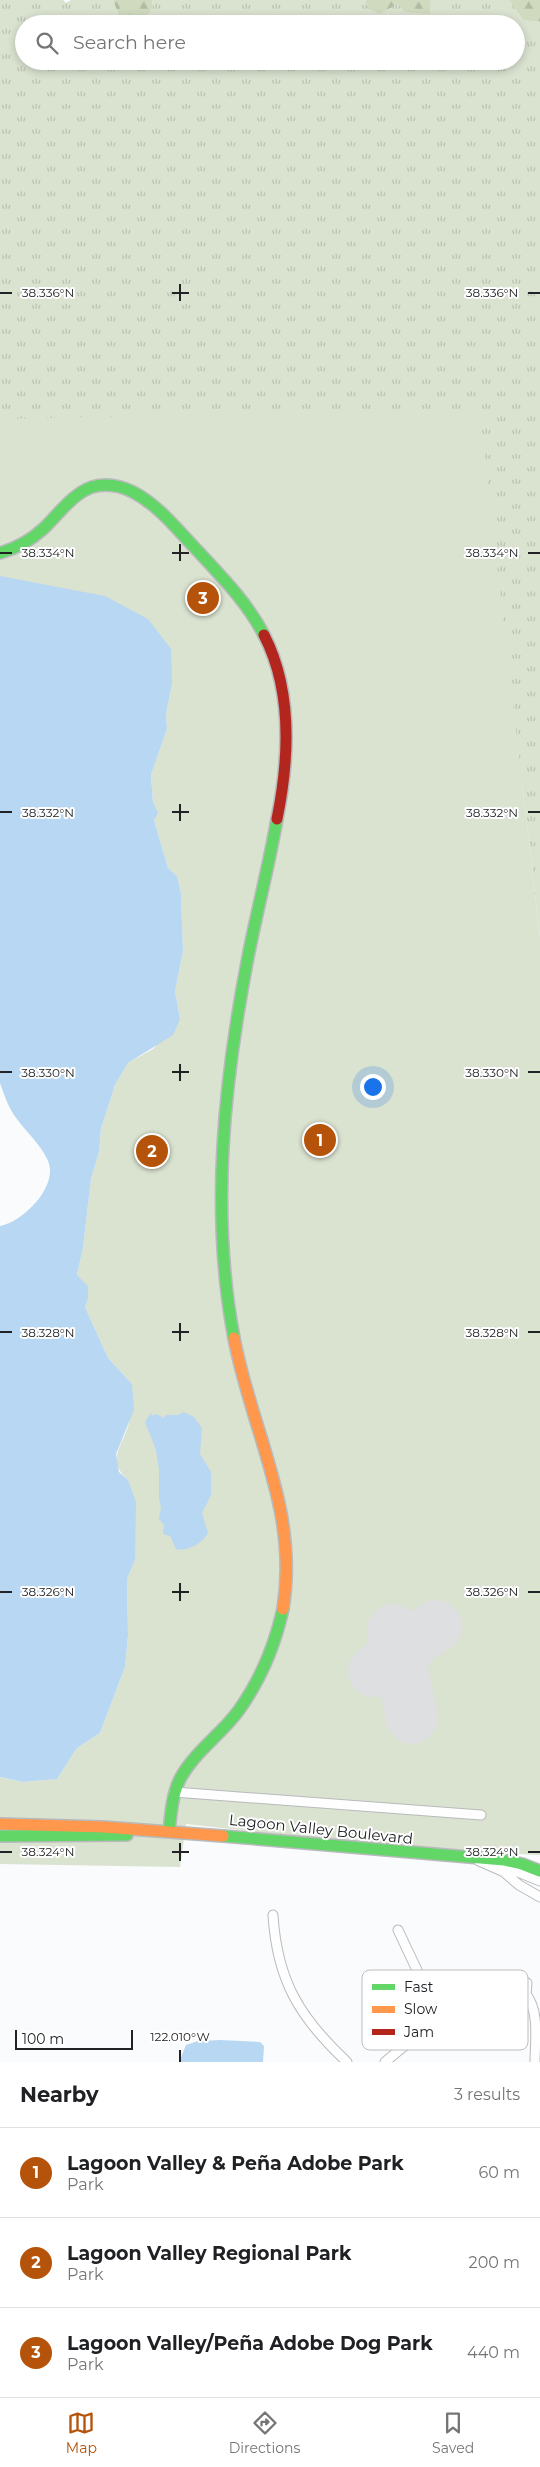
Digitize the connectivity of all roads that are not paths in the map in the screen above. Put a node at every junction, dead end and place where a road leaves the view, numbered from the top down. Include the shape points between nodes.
1 (0, 553) edge
2 (174, 1792) junction
3 (481, 1815) dead end
4 (0, 1824) edge
5 (169, 1831) junction
6 (0, 1836) edge
7 (475, 1860) junction
8 (540, 1871) edge
9 (540, 1881) edge
10 (540, 1897) edge
11 (273, 1915) dead end
12 (398, 1930) dead end
13 (417, 1970) edge
14 (528, 1998) edge
15 (399, 2050) edge
16 (348, 2062) edge
17 (384, 2062) edge
18 (535, 2062) edge

1 - 2 street via 22,546 90,487 109,485 131,491 172,524 241,598 270,646 283,696 285,718 280,808 253,929 224,1110 221,1231 234,1338 251,1411 281,1507 287,1553 286,1592 268,1659 253,1688 230,1722 184,1770
2 - 3 street
2 - 5 street
4 - 5 street
5 - 6 street via 89,1836
5 - 7 street, Lagoon Valley Boulevard
7 - 8 street, Lagoon Valley Boulevard via 508,1860
7 - 9 street, Lagoon Valley Boulevard via 506,1867
7 - 10 street, Lagoon Valley Boulevard via 504,1872
11 - 16 street via 279,1965 297,2005 320,2037
12 - 13 street
14 - 18 street via 534,2011
15 - 17 street

